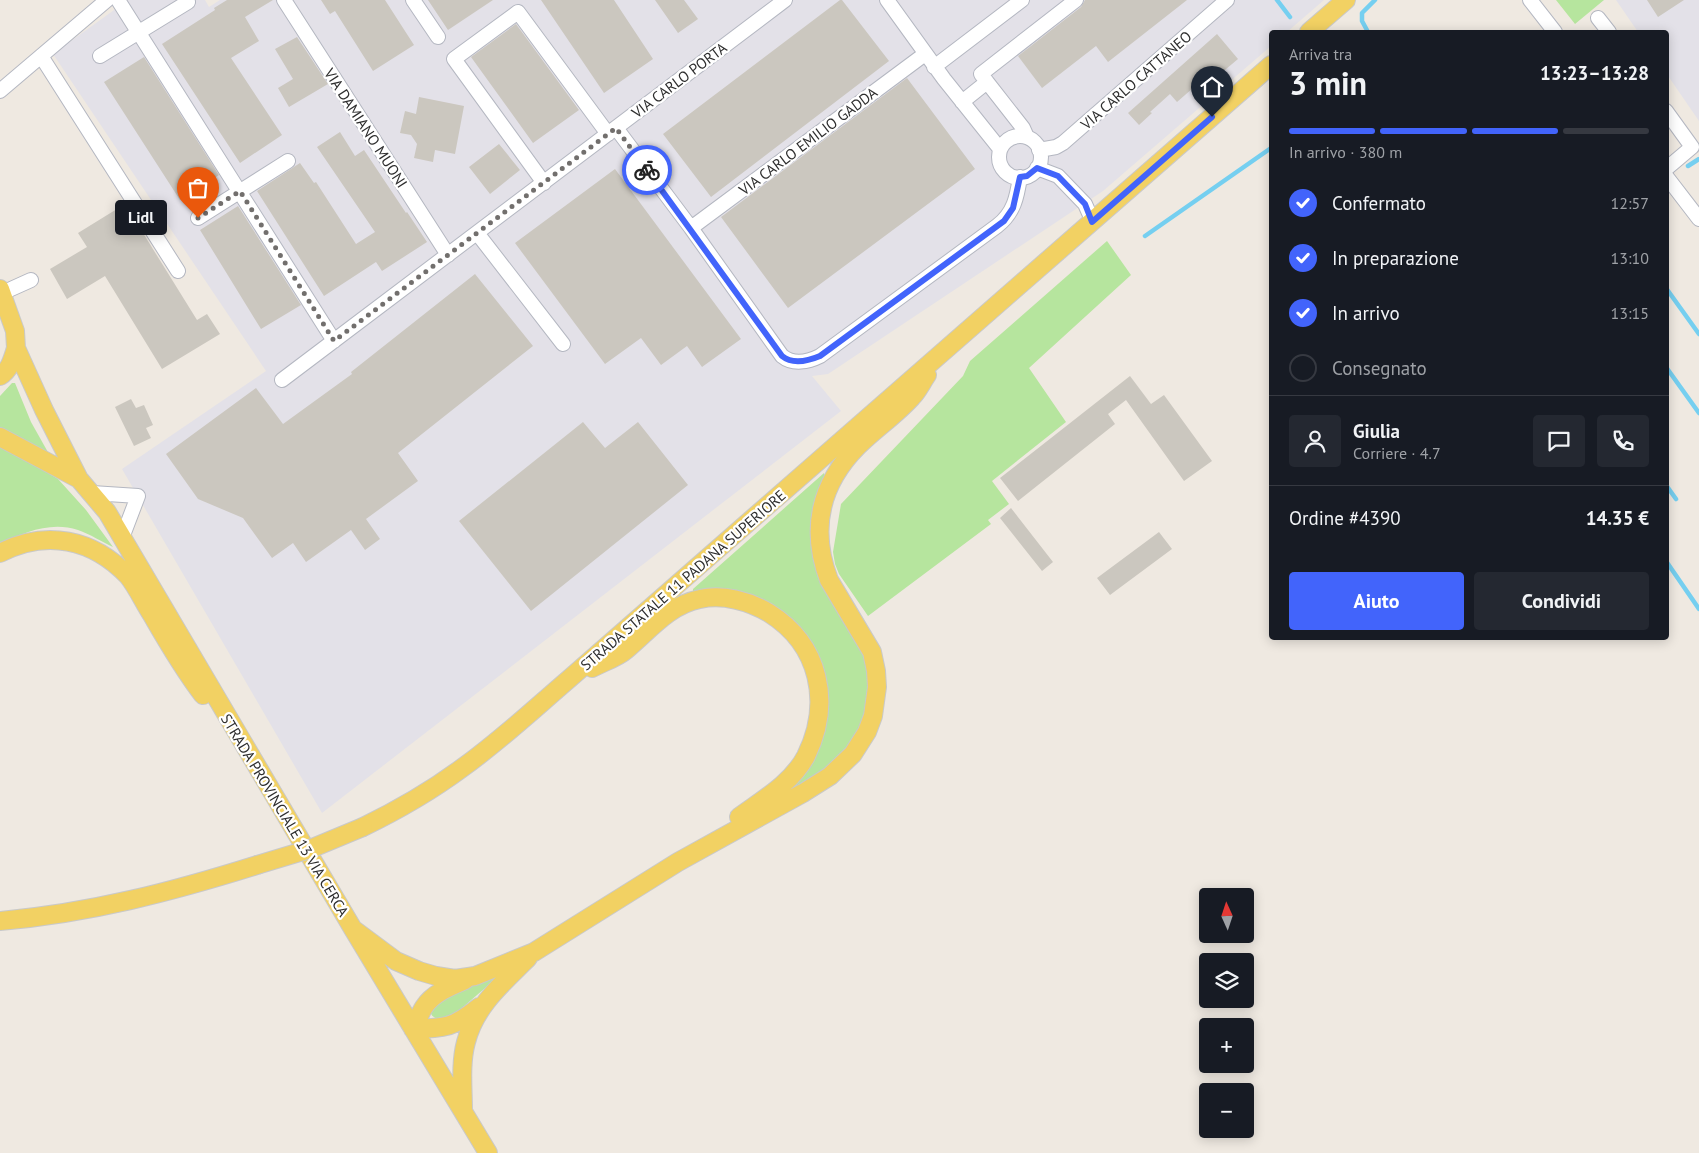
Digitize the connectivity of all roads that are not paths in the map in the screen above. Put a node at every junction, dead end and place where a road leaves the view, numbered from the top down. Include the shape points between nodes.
1 (107, 0) edge
2 (118, 0) edge
3 (284, 0) edge
4 (413, 0) edge
5 (785, 0) edge
6 (887, 0) edge
7 (1022, 0) edge
8 (1076, 0) edge
9 (1227, 0) edge
10 (1346, 0) edge
11 (1530, 0) edge
12 (188, 2) dead end
13 (1598, 18) dead end
14 (1311, 30) edge
15 (1553, 30) edge
16 (1607, 30) edge
17 (139, 32) junction
18 (438, 37) dead end
19 (925, 54) junction
20 (41, 56) junction
21 (100, 56) dead end
22 (934, 67) junction
23 (1269, 67) edge
24 (987, 82) junction
25 (3, 83) edge
26 (962, 102) junction
27 (1669, 115) edge
28 (612, 131) junction
29 (1027, 137) junction
30 (1000, 148) junction
31 (1039, 150) junction
32 (288, 162) dead end
33 (1669, 167) edge
34 (1037, 168) junction
35 (1020, 177) junction
36 (1669, 180) edge
37 (544, 183) junction
38 (240, 191) junction
39 (198, 218) dead end
40 (1699, 219) edge
41 (1092, 222) junction
42 (691, 228) junction
43 (477, 233) junction
44 (448, 255) junction
45 (178, 272) dead end
46 (31, 280) dead end
47 (1, 291) edge
48 (334, 341) junction
49 (563, 344) dead end
50 (16, 348) junction
51 (938, 358) junction
52 (2, 376) edge
53 (282, 380) dead end
54 (0, 437) edge
55 (79, 479) junction
56 (92, 493) junction
57 (122, 538) junction
58 (0, 553) edge
59 (569, 679) junction
60 (257, 767) junction
61 (678, 862) junction
62 (0, 921) edge
63 (353, 930) junction
64 (534, 952) junction
65 (475, 976) junction
66 (489, 996) junction
67 (413, 1029) junction
68 (463, 1111) junction
69 (488, 1153) edge

1 - 20 street
2 - 17 street
3 - 44 street, VIA DAMIANO MUONI
4 - 18 street
5 - 28 street, VIA CARLO PORTA
6 - 19 street
7 - 22 street
8 - 24 street via 981,74
9 - 31 street, VIA CARLO CATTANEO via 1063,143
10 - 14 main road
11 - 15 street
12 - 17 street
13 - 16 street
17 - 21 street
17 - 38 street
19 - 22 street
19 - 42 street, VIA CARLO EMILIO GADDA
20 - 25 street
20 - 45 street
22 - 26 street
23 - 41 main road, STRADA STATALE 11 PADANA SUPERIORE
24 - 26 street
24 - 29 street
26 - 30 street
27 - 33 street via 1692,147
28 - 37 street, VIA CARLO PORTA
28 - 37 street via 518,12 454,59
28 - 42 street
29 - 30 street via 1014,136
29 - 31 street
30 - 35 street via 999,160 1004,171
31 - 34 street
32 - 38 street
34 - 35 street
34 - 41 street via 1058,176 1085,204
35 - 42 street via 1013,208 1004,221 820,356 806,361 787,360 782,356
36 - 40 street
37 - 43 street, VIA CARLO PORTA
38 - 39 street
38 - 48 street
41 - 51 main road, STRADA STATALE 11 PADANA SUPERIORE
43 - 44 street, VIA CARLO PORTA
43 - 49 street
44 - 48 street, VIA CARLO PORTA
46 - 47 street
47 - 50 main road, STRADA PROVINCIALE 13 VIA CERCA via 15,331
48 - 53 street, VIA CARLO PORTA
50 - 52 main road via 12,362
50 - 55 main road, STRADA PROVINCIALE 13 VIA CERCA
51 - 59 main road, STRADA STATALE 11 PADANA SUPERIORE
51 - 61 main road via 913,397 848,457 836,473 819,518 820,548 826,575 867,643 874,661 877,695 867,732 853,754 830,776
54 - 55 main road, STRADA PROVINCIALE 13 VIA CERCA
55 - 56 main road, STRADA PROVINCIALE 13 VIA CERCA
56 - 57 main road, STRADA PROVINCIALE 13 VIA CERCA
56 - 57 street via 138,496
57 - 60 main road, STRADA PROVINCIALE 13 VIA CERCA
58 - 60 main road via 12,547 55,539 80,544 110,561 129,577 184,670
59 - 61 main road via 624,652 672,610 701,599 727,598 753,604 800,638 814,667 819,691 814,731 805,757 785,783
59 - 62 main road, STRADA STATALE 11 PADANA SUPERIORE, bridge via 461,769 363,827 310,849 188,887 71,913
60 - 63 main road, STRADA PROVINCIALE 13 VIA CERCA
61 - 64 main road
63 - 65 main road via 396,961 419,972 455,979
63 - 67 main road, STRADA PROVINCIALE 13 VIA CERCA
64 - 65 main road
64 - 66 main road
65 - 67 main road via 449,987 428,1002
66 - 67 main road via 456,1024
66 - 68 main road via 480,1008 466,1042
67 - 68 main road, STRADA PROVINCIALE 13 VIA CERCA
68 - 69 main road, STRADA PROVINCIALE 13 VIA CERCA

